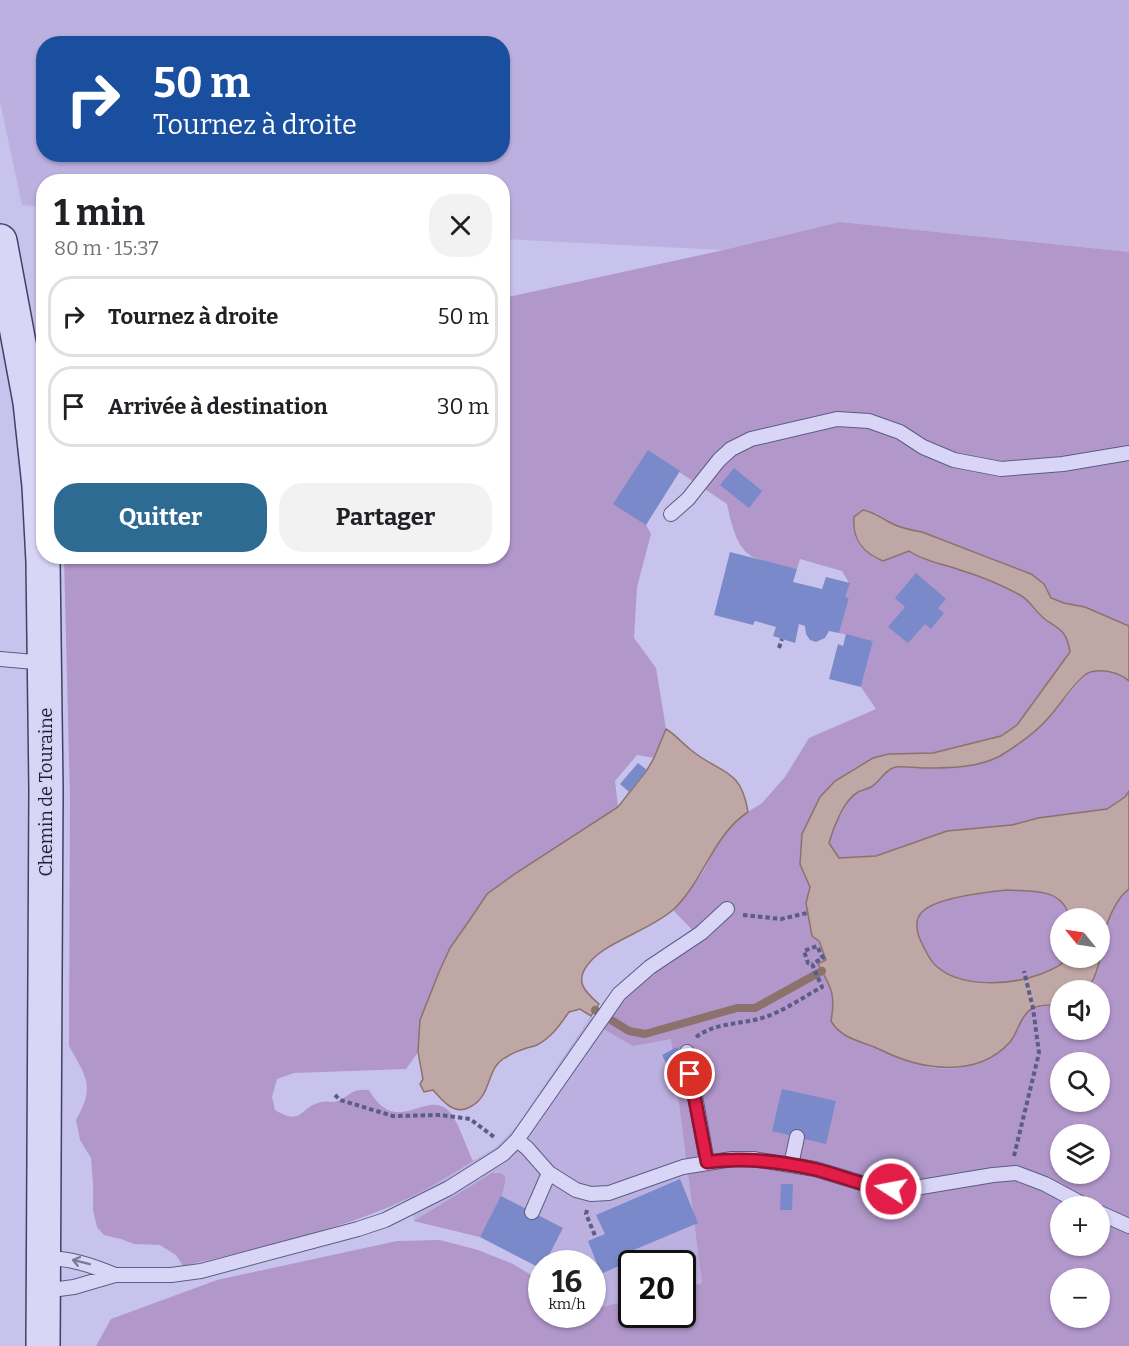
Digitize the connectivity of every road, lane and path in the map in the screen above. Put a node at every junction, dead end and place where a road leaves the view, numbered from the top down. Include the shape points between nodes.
1 (0, 241) edge
2 (5, 288) edge
3 (36, 453) edge
4 (1129, 453) edge
5 (671, 513) dead end
6 (43, 564) edge
7 (782, 639) dead end
8 (779, 648) dead end
9 (0, 659) edge
10 (46, 663) junction
11 (727, 909) joint
12 (807, 914) dead end
13 (812, 964) junction
14 (1024, 971) dead end
15 (687, 1052) joint
16 (335, 1095) dead end
17 (797, 1137) dead end
18 (513, 1144) junction
19 (707, 1162) junction
20 (791, 1165) junction
21 (549, 1173) junction
22 (1010, 1174) junction
23 (591, 1194) junction
24 (1067, 1196) edge
25 (532, 1212) dead end
26 (1110, 1217) edge
27 (1129, 1226) edge
28 (596, 1238) dead end
29 (44, 1258) junction
30 (115, 1275) junction
31 (44, 1292) junction
32 (43, 1346) edge

1 - 2 street, Chemin de Touraine
2 - 3 street, Chemin de Touraine via 26,376
4 - 5 lane via 1001,469 954,460 869,421 837,419 751,439 731,449
6 - 10 street, Chemin de Touraine
7 - 8 path
9 - 10 lane
10 - 29 street, Chemin de Touraine
11 - 12 path via 734,914 781,919
11 - 18 lane via 701,933 630,983 607,1008
13 - 13 path via 823,958 817,945 804,951
13 - 15 path via 822,987 767,1017 727,1023 702,1032 692,1040
14 - 22 path via 1039,1053
15 - 19 lane
16 - 18 path via 393,1116 470,1119
17 - 20 lane
18 - 21 lane via 527,1148
18 - 30 lane via 449,1188 358,1229 201,1271
19 - 20 lane via 753,1159
19 - 23 lane via 609,1193
20 - 22 lane via 878,1188 903,1190
21 - 23 lane via 576,1190
21 - 25 lane
22 - 24 lane via 1045,1184
23 - 28 path via 586,1214
26 - 27 lane
30 -> 29 lane via 71,1259
29 - 31 street, Chemin de Touraine
30 - 31 lane
31 - 32 street, Chemin de Touraine

